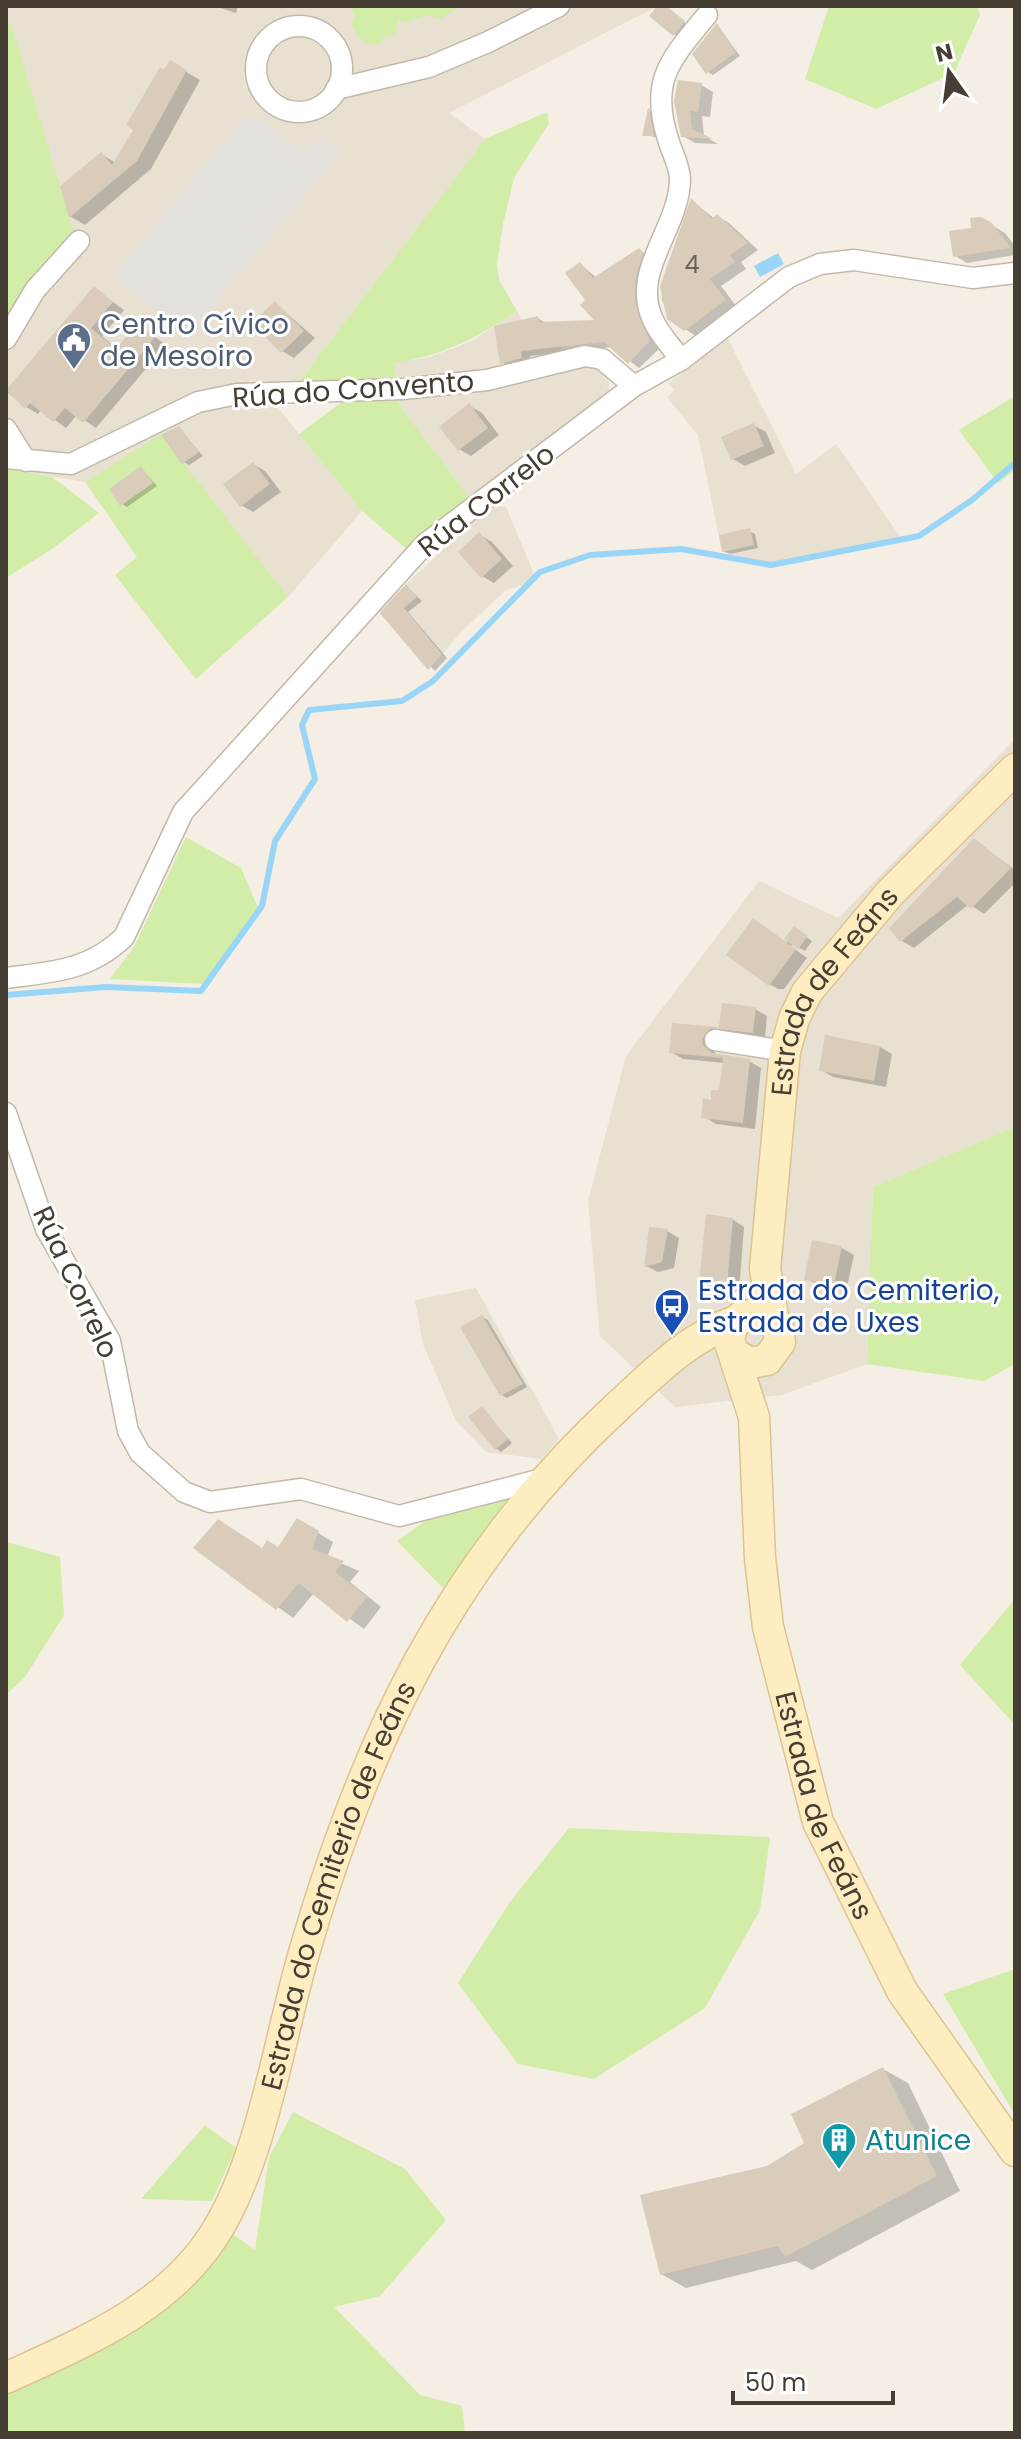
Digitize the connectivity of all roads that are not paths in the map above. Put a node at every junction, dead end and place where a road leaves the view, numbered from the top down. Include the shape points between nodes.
1 (559, 6) edge
2 (707, 15) dead end
3 (341, 61) junction
4 (375, 78) junction
5 (336, 89) junction
6 (79, 241) dead end
7 (1015, 273) edge
8 (6, 339) edge
9 (681, 360) junction
10 (634, 386) junction
11 (6, 429) edge
12 (16, 460) edge
13 (1014, 772) edge
14 (6, 978) edge
15 (715, 1040) dead end
16 (785, 1051) junction
17 (6, 1113) edge
18 (765, 1269) junction
19 (774, 1322) junction
20 (736, 1334) junction
21 (774, 1355) junction
22 (754, 1417) junction
23 (546, 1478) junction
24 (1015, 2151) edge
25 (6, 2378) edge

1 - 4 street via 429,67
2 - 9 street via 662,76 660,98 680,180 670,226 652,258 648,299 653,321
3 - 4 street
3 - 5 street
3 - 5 street via 326,36 298,26 271,37 256,62 262,91 284,109 314,109
4 - 5 street
6 - 8 street via 35,290
7 - 9 street, Rúa Correlo via 973,278 854,260 820,264 763,294
9 - 10 street, Rúa Correlo
10 - 12 street, Rúa do Convento via 602,359 585,356 487,380 403,389 237,394 198,402 71,464
10 - 14 street, Rúa Correlo via 425,544 183,812 124,937 107,953 67,970
11 - 12 street, Rúa do Convento
13 - 16 street, Estrada de Feáns via 891,892 807,992
15 - 16 street
16 - 18 street, Estrada de Feáns
17 - 23 street, Rúa Correlo via 46,1229 110,1341 128,1431 140,1453 184,1492 210,1502 301,1489 399,1516
18 - 19 street, Estrada de Feáns
18 - 20 street, Estrada de Feáns
19 - 20 street via 763,1314
19 - 21 street, Estrada de Feáns via 780,1342
20 - 21 street via 750,1363
20 - 22 street, Estrada de Feáns
20 - 23 street, Estrada do Cemiterio de Feáns via 667,1364
21 - 22 street, Estrada de Feáns
22 - 24 street, Estrada de Feáns via 768,1627 818,1822 902,1991
23 - 25 street, Estrada do Cemiterio de Feáns via 452,1600 406,1684 364,1778 304,1952 245,2168 214,2236 169,2286 111,2329

